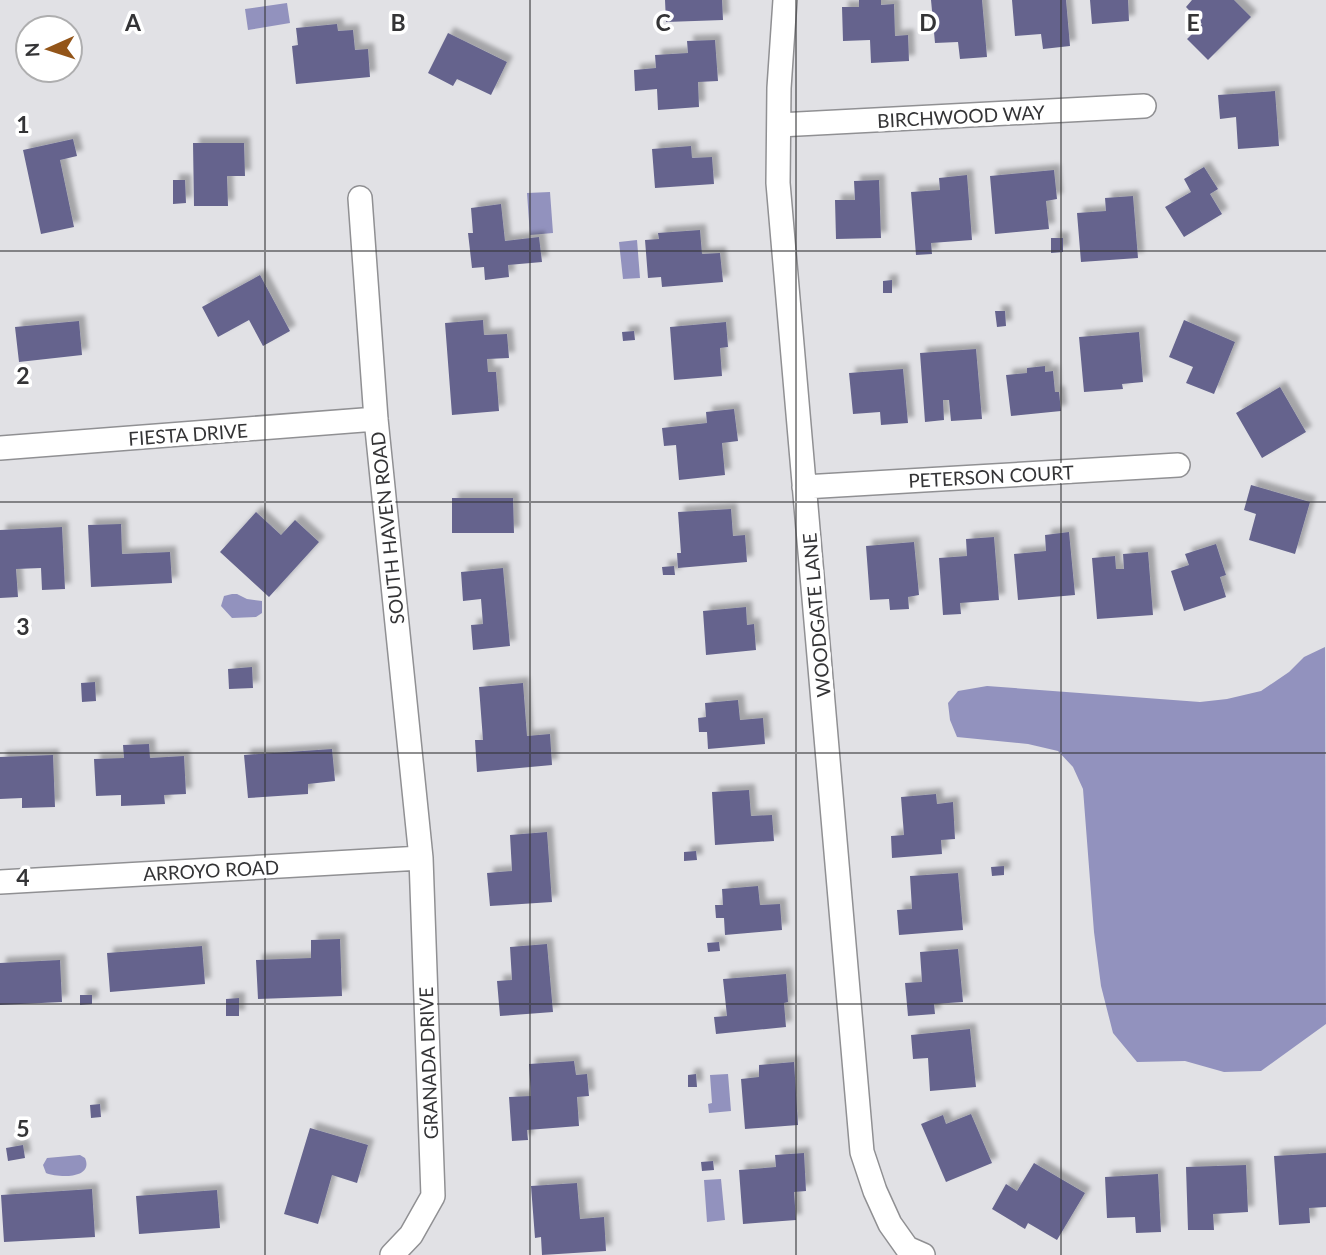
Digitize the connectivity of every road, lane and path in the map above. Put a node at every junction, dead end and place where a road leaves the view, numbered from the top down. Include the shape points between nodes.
1 (785, 0) edge
2 (1144, 106) dead end
3 (779, 125) junction
4 (360, 198) dead end
5 (376, 419) junction
6 (0, 448) edge
7 (1178, 466) dead end
8 (804, 487) junction
9 (421, 858) junction
10 (0, 882) edge
11 (391, 1255) edge
12 (923, 1255) edge

1 - 3 street, WOODGATE LANE
2 - 3 street, BIRCHWOOD WAY
3 - 8 street, WOODGATE LANE via 778,183
4 - 5 street, SOUTH HAVEN ROAD
5 - 6 street, FIESTA DRIVE
5 - 9 street, SOUTH HAVEN ROAD
7 - 8 street, PETERSON COURT
8 - 12 street, WOODGATE LANE via 862,1152 890,1224 907,1248
9 - 10 street, ARROYO ROAD
9 - 11 street, GRANADA DRIVE via 433,1196 411,1235

